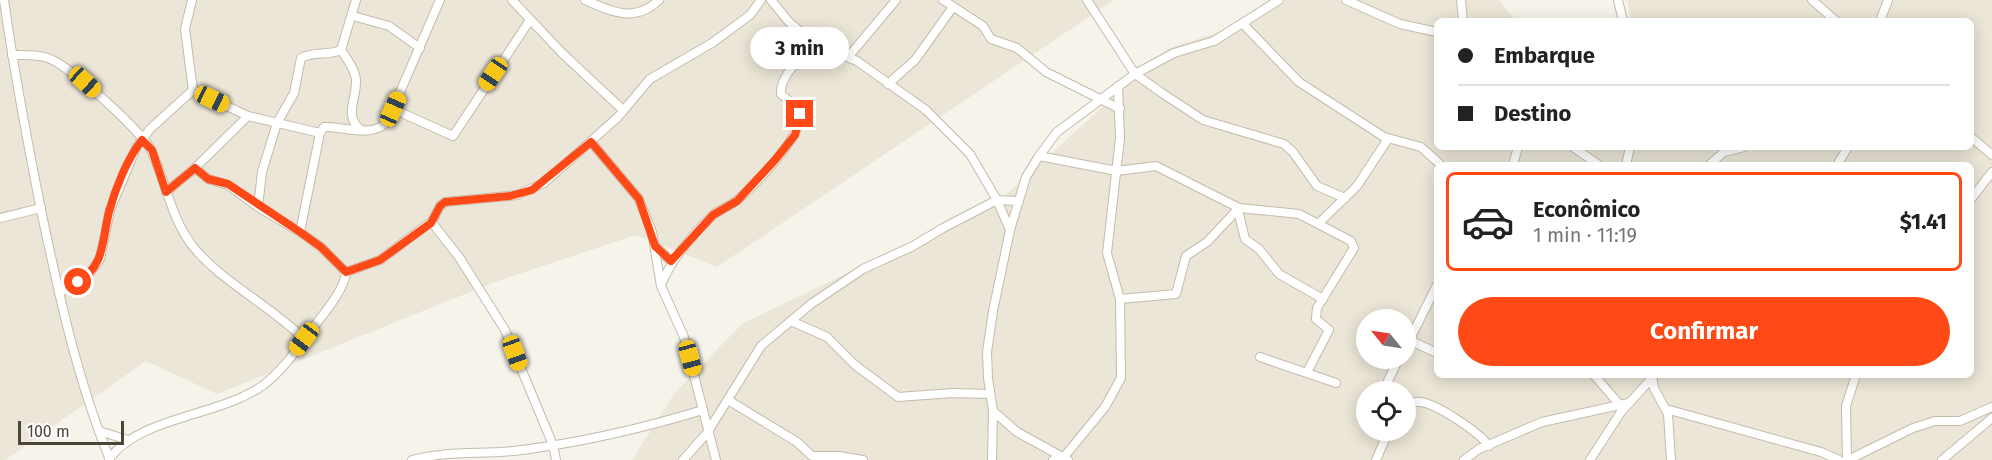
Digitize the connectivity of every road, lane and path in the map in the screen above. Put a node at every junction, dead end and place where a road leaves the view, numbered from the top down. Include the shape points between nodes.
1 (4, 0) edge
2 (192, 0) edge
3 (356, 0) edge
4 (440, 0) edge
5 (512, 0) edge
6 (585, 0) edge
7 (659, 0) edge
8 (761, 0) edge
9 (771, 0) edge
10 (896, 0) edge
11 (943, 0) edge
12 (1087, 0) edge
13 (1279, 0) edge
14 (1346, 0) edge
15 (1461, 0) edge
16 (1618, 0) edge
17 (1812, 0) edge
18 (1888, 0) edge
19 (953, 7) junction
20 (353, 16) junction
21 (1463, 18) edge
22 (1622, 18) edge
23 (1833, 18) edge
24 (1881, 18) edge
25 (530, 20) junction
26 (1243, 24) junction
27 (1434, 31) edge
28 (814, 43) junction
29 (420, 48) junction
30 (341, 50) junction
31 (12, 55) junction
32 (849, 56) junction
33 (1135, 74) junction
34 (888, 84) junction
35 (1118, 86) junction
36 (193, 90) junction
37 (1102, 100) junction
38 (393, 109) junction
39 (1120, 109) junction
40 (623, 110) junction
41 (248, 116) junction
42 (277, 123) junction
43 (361, 130) junction
44 (320, 133) junction
45 (1388, 139) junction
46 (142, 140) junction
47 (1974, 140) edge
48 (591, 142) junction
49 (1577, 150) edge
50 (1732, 150) edge
51 (1992, 155) edge
52 (1039, 156) junction
53 (1438, 162) edge
54 (1595, 162) edge
55 (1712, 162) edge
56 (195, 168) junction
57 (1117, 171) junction
58 (1992, 172) edge
59 (166, 192) junction
60 (1974, 195) edge
61 (1345, 198) junction
62 (997, 200) junction
63 (1020, 201) junction
64 (258, 207) junction
65 (41, 208) junction
66 (1238, 209) junction
67 (0, 218) edge
68 (1320, 222) junction
69 (431, 223) junction
70 (1010, 230) junction
71 (300, 232) junction
72 (655, 246) junction
73 (671, 261) junction
74 (346, 272) junction
75 (661, 286) junction
76 (1434, 291) edge
77 (59, 292) junction
78 (1120, 299) junction
79 (1323, 299) junction
80 (791, 321) junction
81 (1416, 326) edge
82 (304, 339) junction
83 (1416, 346) edge
84 (1434, 352) edge
85 (1260, 357) dead end
86 (1307, 372) junction
87 (1597, 378) edge
88 (1650, 378) edge
89 (1653, 378) edge
90 (1855, 378) edge
91 (1336, 383) dead end
92 (990, 394) junction
93 (728, 400) junction
94 (1416, 403) edge
95 (1624, 404) junction
96 (1992, 406) edge
97 (1666, 409) junction
98 (703, 410) junction
99 (993, 411) junction
100 (1992, 418) edge
101 (99, 431) junction
102 (707, 433) junction
103 (128, 440) junction
104 (1384, 441) edge
105 (553, 446) junction
106 (1489, 446) junction
107 (109, 459) edge
108 (1066, 459) edge
109 (412, 460) edge
110 (556, 460) edge
111 (683, 460) edge
112 (716, 460) edge
113 (863, 460) edge
114 (992, 460) edge
115 (1053, 460) edge
116 (1376, 460) edge
117 (1464, 460) edge
118 (1590, 460) edge
119 (1671, 460) edge
120 (1839, 460) edge
121 (1848, 460) edge
122 (1942, 460) edge

1 - 31 street
2 - 36 street via 185,28
3 - 20 street
4 - 29 street
5 - 25 street
6 - 7 street via 611,11 632,14 645,11
8 - 40 street via 750,15 712,43 650,79
9 - 28 street
10 - 32 street
11 - 19 street
12 - 33 street
13 - 26 street
14 - 27 street via 1393,22
15 - 21 street
16 - 22 street
17 - 23 street
18 - 24 street
19 - 34 street via 915,60
19 - 37 street via 983,26 991,39 1017,48 1046,72
20 - 29 street via 389,26
20 - 30 street
25 - 38 street via 453,136
25 - 40 street
26 - 33 street
26 - 45 street via 1299,82
28 - 32 street
28 - 73 street via 781,88 781,94 800,114 795,135 748,190 713,215
29 - 38 street
30 - 42 street via 301,58 294,93
30 - 43 street via 354,72 350,114
31 - 46 street via 36,55 58,62 95,91
31 - 65 street
32 - 34 street
33 - 35 street
33 - 61 street via 1203,120 1284,144 1317,186
34 - 62 street via 926,110 958,141
35 - 37 street
35 - 39 street
36 - 41 street
36 - 46 street
37 - 39 street
37 - 52 street via 1057,132
38 - 43 street via 384,127
39 - 57 street
40 - 48 street
41 - 42 street
41 - 56 street
42 - 44 street
42 - 64 street via 262,172
43 - 44 street via 329,127
44 - 71 street
45 - 53 street via 1421,147
45 - 61 street
46 - 59 street via 152,150
46 - 77 street via 110,210 100,259 87,277
47 - 51 street
48 - 69 street via 532,190 445,202
48 - 72 street via 639,199
49 - 54 street
50 - 55 street
52 - 57 street
52 - 63 street via 1026,177
56 - 59 street
56 - 64 street via 208,179 228,184
57 - 66 street via 1156,166
57 - 78 street via 1107,253
58 - 60 street
59 - 82 street via 194,248
61 - 68 street
62 - 63 street
62 - 70 street
62 - 80 street via 852,275
63 - 70 street
64 - 71 street
65 - 67 street
65 - 77 street
66 - 68 street via 1280,210
66 - 78 street via 1207,242 1186,256 1176,294
66 - 79 street via 1245,239 1259,249 1279,274
68 - 79 street via 1351,241 1354,248
69 - 74 street via 380,260
69 - 105 street via 459,256 505,330
70 - 92 street via 987,352
71 - 74 street
72 - 73 street
72 - 75 street
73 - 75 street
74 - 82 street via 322,316
75 - 98 street via 684,337
76 - 81 street
77 - 101 street via 76,365
78 - 108 street via 1121,378 1105,407
79 - 86 street via 1315,315 1329,330
80 - 92 street via 827,337 855,365 898,397
80 - 93 street via 761,346
82 - 103 street via 291,358 257,389
83 - 84 street
85 - 86 street
86 - 91 street
87 - 95 street
88 - 95 street
89 - 97 street
90 - 121 street via 1846,406
92 - 99 street
93 - 102 street
93 - 113 street via 797,442 812,456
94 - 106 street via 1432,406 1476,431
95 - 106 street via 1542,422
95 - 118 street
96 - 121 street via 1960,421 1935,421 1919,426
97 - 119 street
97 - 120 street
98 - 102 street
98 - 105 street via 658,424
99 - 108 street via 1017,432
99 - 114 street
100 - 122 street
101 - 103 street
101 - 107 street
102 - 111 street
102 - 112 street
103 - 107 street
104 - 116 street
105 - 109 street via 441,454
105 - 110 street
106 - 117 street
108 - 115 street

